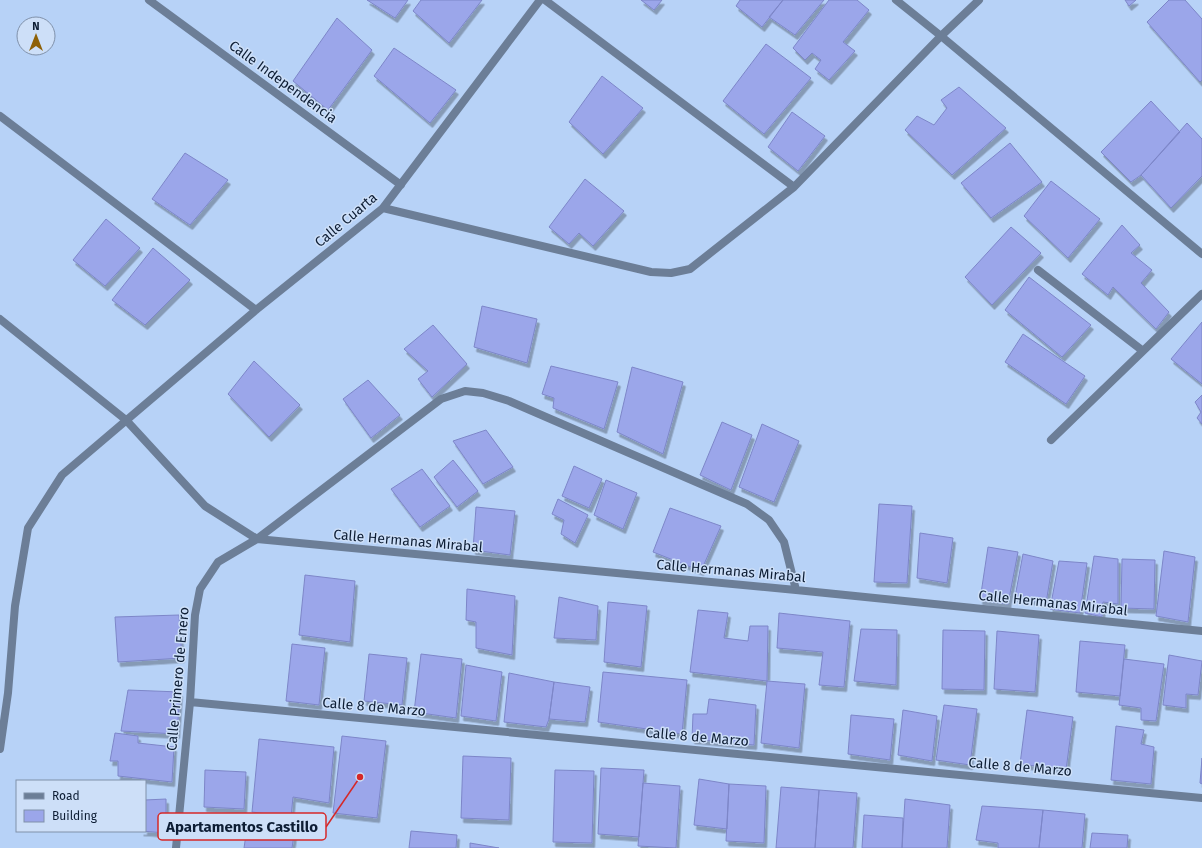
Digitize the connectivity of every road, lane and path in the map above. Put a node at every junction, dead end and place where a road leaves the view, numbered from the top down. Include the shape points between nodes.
1 (149, 0) edge
2 (540, 0) edge
3 (545, 0) edge
4 (896, 0) edge
5 (979, 0) edge
6 (940, 36) junction
7 (0, 116) edge
8 (401, 185) junction
9 (794, 187) junction
10 (383, 208) junction
11 (1202, 254) edge
12 (1038, 270) dead end
13 (1202, 294) edge
14 (256, 310) junction
15 (0, 320) edge
16 (1143, 351) junction
17 (126, 420) junction
18 (1051, 440) dead end
19 (257, 540) junction
20 (796, 590) junction
21 (1202, 631) edge
22 (190, 702) junction
23 (0, 749) edge
24 (1202, 798) edge
25 (176, 848) edge

1 - 8 street, Calle Independencia
2 - 8 street, Calle Cuarta
3 - 9 street
4 - 6 street
5 - 6 street
6 - 9 street
6 - 11 street
7 - 14 street
8 - 10 street, Calle Cuarta
9 - 10 street via 690,269 671,273 651,272
10 - 14 street, Calle Cuarta
12 - 16 street
13 - 16 street
14 - 17 street, Calle Cuarta
15 - 17 street
16 - 18 street
17 - 19 street via 205,506
17 - 23 street, Calle Cuarta via 62,475 28,528 15,606 8,693
19 - 20 street, Calle Hermanas Mirabal
19 - 20 street, Calle Primero de Enero via 442,399 465,391 483,393 509,401 747,504 770,520 784,542
19 - 22 street, Calle Primero de Enero via 218,562 200,588 195,615
20 - 21 street, Calle Hermanas Mirabal
22 - 24 street, Calle 8 de Marzo
22 - 25 street, Calle Primero de Enero

